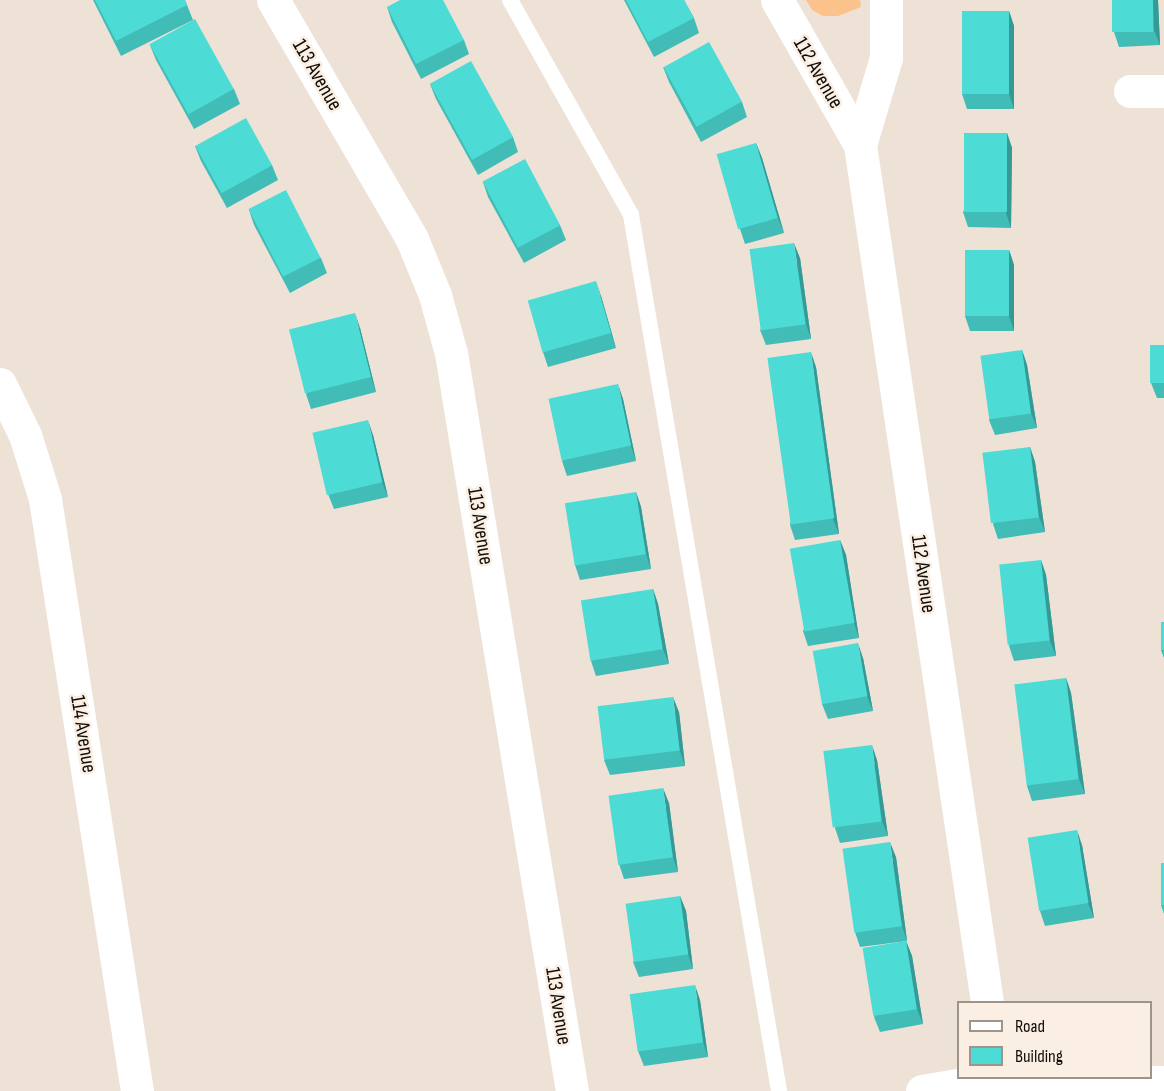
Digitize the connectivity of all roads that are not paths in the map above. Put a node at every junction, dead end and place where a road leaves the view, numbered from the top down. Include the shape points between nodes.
1 (273, 0) edge
2 (510, 0) edge
3 (777, 0) edge
4 (886, 0) edge
5 (1130, 91) dead end
6 (1164, 92) edge
7 (860, 145) junction
8 (0, 384) edge
9 (987, 1001) edge
10 (992, 1079) edge
11 (1040, 1079) edge
12 (1164, 1082) edge
13 (137, 1091) edge
14 (572, 1091) edge
15 (779, 1091) edge
16 (922, 1091) edge

1 - 14 street, 113 Avenue via 412,239 435,295 451,353
2 - 15 lane via 631,215
3 - 7 street, 112 Avenue
4 - 7 street, 112 Avenue via 886,58
5 - 6 street
7 - 9 street, 112 Avenue
8 - 13 street, 114 Avenue via 25,435 45,499
10 - 16 street
11 - 12 street

